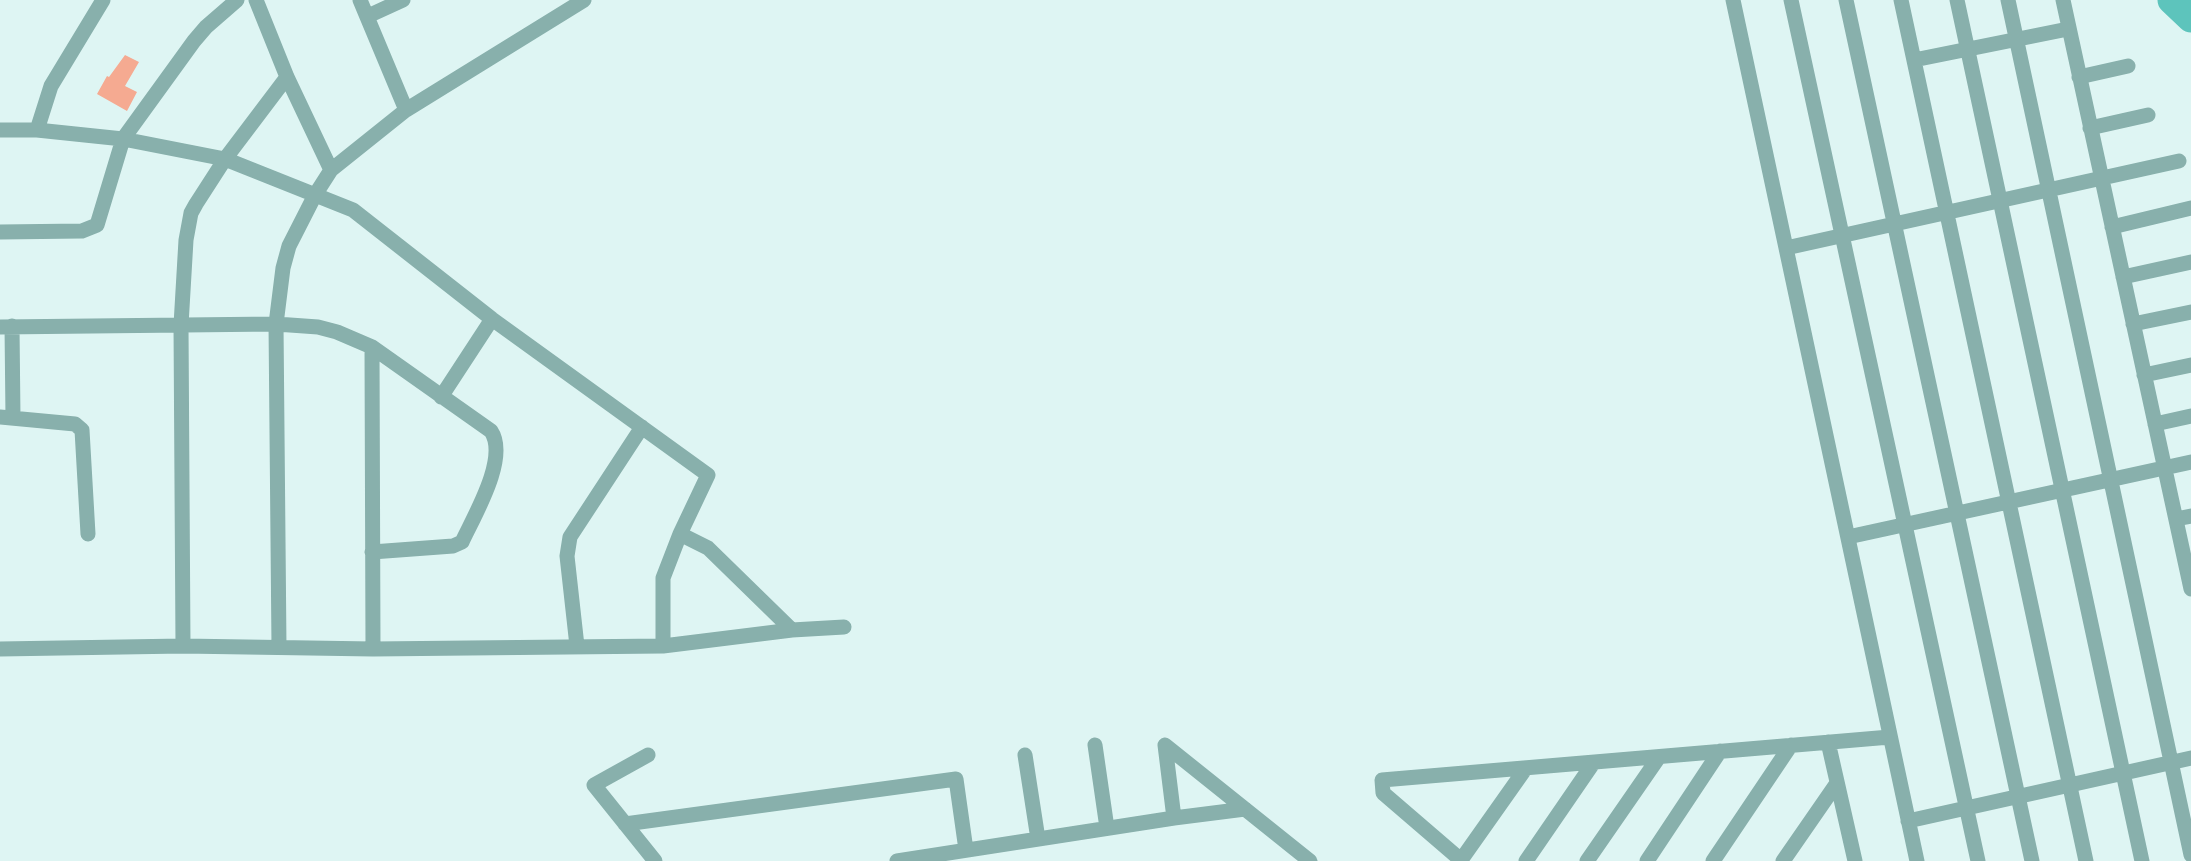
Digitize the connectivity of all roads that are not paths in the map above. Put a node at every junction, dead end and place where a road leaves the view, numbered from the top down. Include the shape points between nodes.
1 (103, 0) edge
2 (237, 0) edge
3 (256, 0) edge
4 (360, 0) edge
5 (403, 0) edge
6 (584, 0) edge
7 (1733, 0) edge
8 (1791, 0) edge
9 (1846, 0) edge
10 (1901, 0) edge
11 (1957, 0) edge
12 (2008, 0) edge
13 (2063, 0) edge
14 (368, 16) junction
15 (2068, 29) junction
16 (2016, 39) junction
17 (1968, 49) junction
18 (1914, 60) junction
19 (2128, 66) dead end
20 (2079, 77) junction
21 (288, 78) junction
22 (406, 110) junction
23 (2148, 114) dead end
24 (2090, 128) junction
25 (0, 130) edge
26 (37, 130) junction
27 (124, 138) junction
28 (225, 159) junction
29 (2179, 161) dead end
30 (331, 170) junction
31 (2101, 179) junction
32 (2048, 191) junction
33 (315, 195) junction
34 (2001, 201) junction
35 (2191, 208) edge
36 (1946, 213) junction
37 (1894, 225) junction
38 (2112, 227) junction
39 (0, 232) edge
40 (1843, 236) junction
41 (1786, 248) junction
42 (2191, 262) edge
43 (2123, 277) junction
44 (2191, 312) edge
45 (492, 319) junction
46 (276, 324) junction
47 (2133, 324) junction
48 (181, 325) junction
49 (6, 327) edge
50 (372, 347) junction
51 (2191, 365) edge
52 (2144, 375) junction
53 (441, 397) junction
54 (2191, 416) edge
55 (7, 418) edge
56 (2155, 424) junction
57 (642, 427) junction
58 (2191, 462) edge
59 (2164, 468) junction
60 (2110, 480) junction
61 (2063, 490) junction
62 (2009, 502) junction
63 (1957, 513) junction
64 (2191, 516) edge
65 (2176, 519) junction
66 (1905, 524) junction
67 (88, 534) dead end
68 (680, 534) junction
69 (1848, 537) junction
70 (372, 552) junction
71 (2189, 571) edge
72 (2191, 589) edge
73 (844, 627) dead end
74 (792, 630) junction
75 (183, 646) junction
76 (576, 646) junction
77 (663, 646) junction
78 (279, 647) junction
79 (0, 649) edge
80 (373, 649) junction
81 (1890, 737) junction
82 (1828, 742) junction
83 (1095, 745) dead end
84 (1791, 745) junction
85 (1720, 751) junction
86 (648, 755) dead end
87 (1025, 756) dead end
88 (1659, 756) junction
89 (2191, 758) edge
90 (1594, 762) junction
91 (2171, 763) junction
92 (1526, 768) junction
93 (2124, 774) junction
94 (1837, 783) junction
95 (2070, 785) junction
96 (2018, 797) junction
97 (1967, 808) junction
98 (1245, 809) junction
99 (1174, 818) junction
100 (1908, 821) junction
101 (625, 824) junction
102 (1107, 828) junction
103 (1038, 839) junction
104 (966, 850) junction
105 (2191, 855) edge
106 (1851, 858) edge
107 (1915, 859) edge
108 (1462, 860) edge
109 (655, 861) edge
110 (897, 861) edge
111 (1310, 861) edge
112 (1526, 861) edge
113 (1587, 861) edge
114 (1647, 861) edge
115 (1713, 861) edge
116 (1783, 861) edge
117 (1978, 861) edge
118 (2032, 861) edge
119 (2086, 861) edge
120 (2142, 861) edge

1 - 26 street via 51,86
2 - 27 street via 194,41
3 - 21 street
4 - 14 street
5 - 14 street
6 - 22 street
7 - 41 street
8 - 40 street
9 - 37 street
10 - 18 street
11 - 17 street
12 - 16 street
13 - 15 street
14 - 22 street
15 - 16 street
15 - 20 street
16 - 17 street
16 - 32 street
17 - 18 street
17 - 34 street
18 - 36 street
19 - 20 street
20 - 24 street
21 - 28 street
21 - 30 street
22 - 30 street
23 - 24 street
24 - 31 street
25 - 26 street
26 - 27 street
27 - 28 street
27 - 39 street via 97,225 82,231
28 - 33 street
28 - 48 street via 191,213 185,246
29 - 31 street
30 - 33 street
31 - 32 street
31 - 38 street
32 - 34 street
32 - 60 street
33 - 45 street via 353,210
33 - 46 street via 282,268
34 - 36 street
34 - 61 street
35 - 38 street
36 - 37 street
36 - 62 street
37 - 40 street
37 - 63 street
38 - 43 street
40 - 41 street
40 - 66 street
41 - 69 street
42 - 43 street
43 - 47 street
44 - 47 street
45 - 53 street
45 - 57 street
46 - 48 street
46 - 50 street via 327,329
46 - 78 street
47 - 52 street
48 - 49 street
48 - 75 street
49 - 55 street
50 - 53 street
50 - 70 street
51 - 52 street
52 - 56 street
53 - 70 street via 490,430 495,437 492,475 488,484 462,542 452,546
54 - 56 street
55 - 67 street via 75,424 82,430
56 - 59 street
57 - 68 street via 708,475
57 - 76 street via 570,537 567,556
58 - 59 street
59 - 60 street
59 - 65 street
60 - 61 street
60 - 91 street
61 - 62 street
61 - 93 street
62 - 63 street
62 - 95 street
63 - 66 street
63 - 96 street
64 - 65 street
65 - 71 street
66 - 69 street
66 - 97 street
68 - 74 street via 708,548
68 - 77 street via 663,578
69 - 81 street
70 - 80 street
71 - 72 street
73 - 74 street
74 - 77 street
75 - 78 street
75 - 79 street
76 - 77 street
76 - 80 street
78 - 80 street
81 - 82 street
81 - 100 street
82 - 84 street
82 - 94 street
83 - 102 street
84 - 85 street
84 - 115 street
85 - 88 street
85 - 114 street
86 - 101 street via 594,785
87 - 103 street
88 - 90 street
88 - 113 street
89 - 91 street
90 - 92 street
90 - 112 street
91 - 93 street
91 - 105 street
92 - 108 street
92 - 108 street via 1382,780 1383,794
93 - 95 street
93 - 120 street
94 - 106 street
94 - 116 street
95 - 96 street
95 - 119 street
96 - 97 street
96 - 118 street
97 - 100 street
97 - 117 street
98 - 99 street
98 - 99 street via 1165,745
98 - 111 street
99 - 102 street
100 - 107 street
101 - 104 street via 956,779
101 - 109 street
102 - 103 street
103 - 104 street
104 - 110 street

